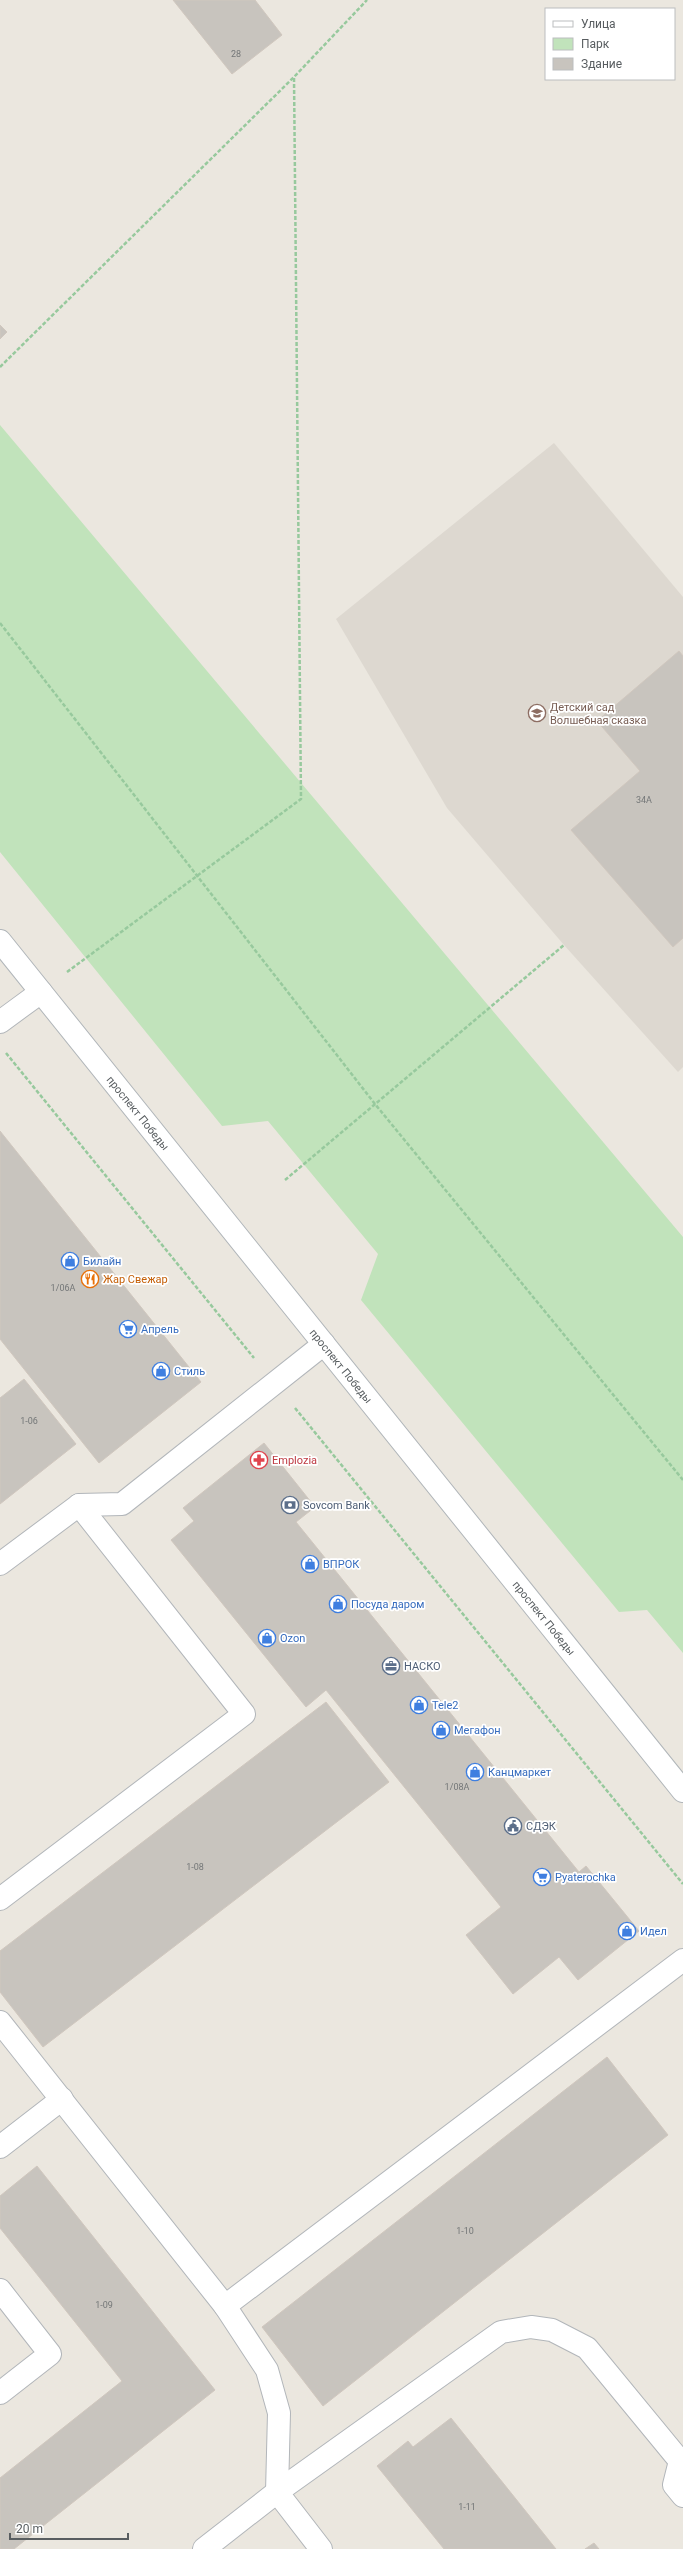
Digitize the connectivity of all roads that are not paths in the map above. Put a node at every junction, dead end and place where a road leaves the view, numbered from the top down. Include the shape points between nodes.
1 (0, 941) edge
2 (41, 992) junction
3 (0, 1022) edge
4 (324, 1344) junction
5 (79, 1505) junction
6 (0, 1564) edge
7 (683, 1791) edge
8 (0, 1899) edge
9 (683, 1960) edge
10 (0, 2022) edge
11 (62, 2099) junction
12 (0, 2147) edge
13 (0, 2290) edge
14 (225, 2306) junction
15 (0, 2393) edge
16 (681, 2460) edge
17 (277, 2492) junction
18 (683, 2496) edge
19 (204, 2549) edge
20 (321, 2549) edge

1 - 2 main road, проспект Победы
2 - 3 main road
2 - 4 main road, проспект Победы
4 - 5 main road via 122,1504
4 - 7 main road, проспект Победы
5 - 6 main road
5 - 8 main road via 244,1714
9 - 14 main road
10 - 11 main road
11 - 12 main road
11 - 14 main road
13 - 15 main road via 50,2354
14 - 17 main road via 267,2370 275,2392 278,2413
16 - 17 main road via 587,2348 552,2330 531,2327 501,2332
16 - 18 main road via 674,2485
17 - 19 main road
17 - 20 main road

